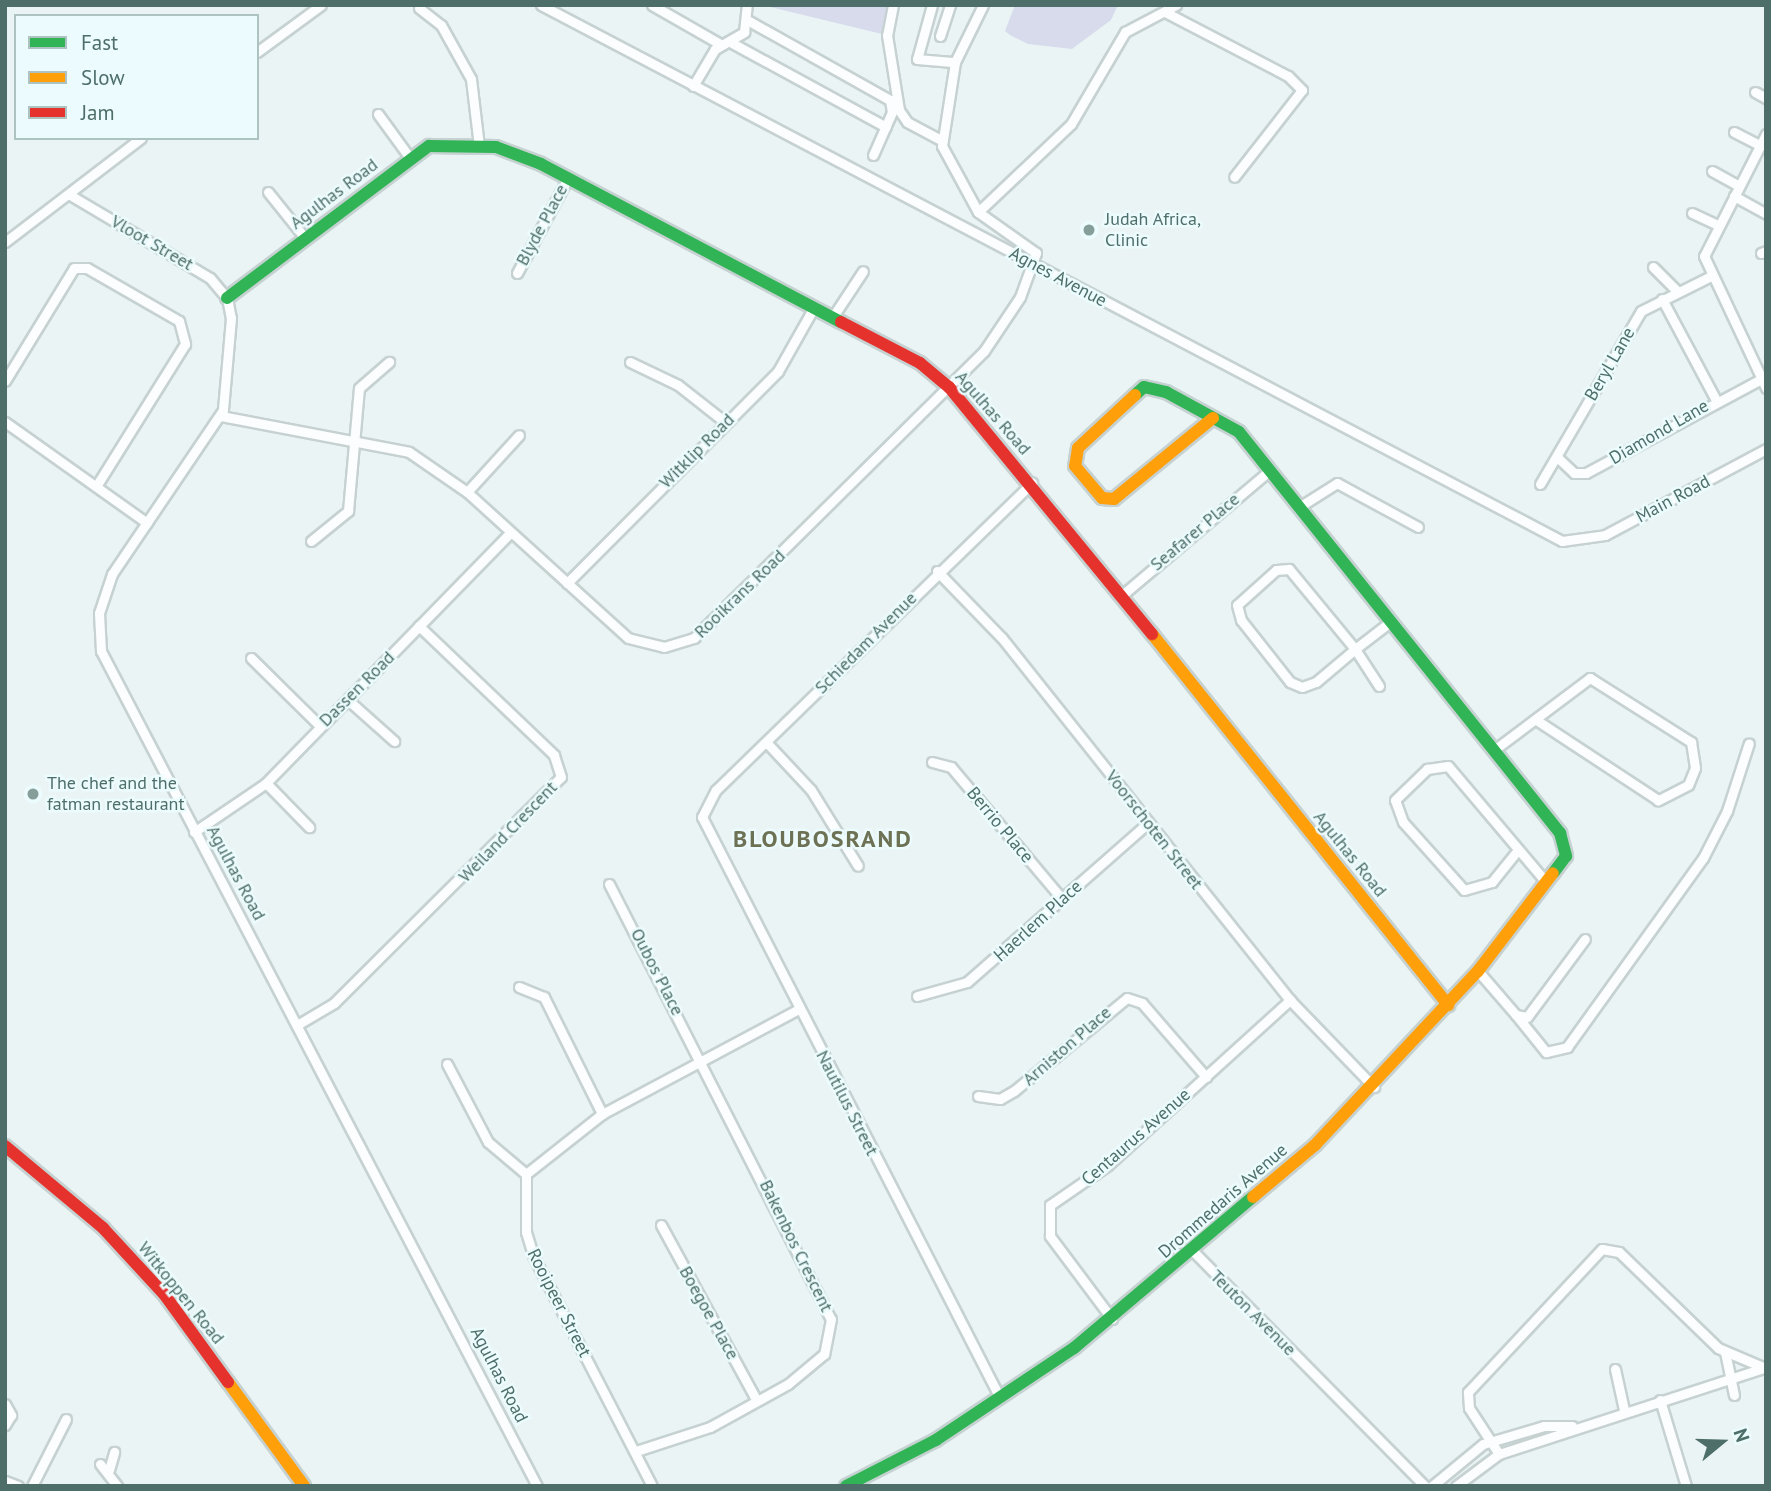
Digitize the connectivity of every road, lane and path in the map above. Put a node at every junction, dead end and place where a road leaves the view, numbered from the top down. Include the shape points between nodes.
1 (321, 5) edge
2 (652, 5) edge
3 (747, 5) edge
4 (893, 5) edge
5 (932, 5) edge
6 (950, 5) edge
7 (983, 5) edge
8 (1176, 5) edge
9 (545, 6) edge
10 (419, 8) dead end
11 (1165, 12) junction
12 (749, 21) junction
13 (940, 36) dead end
14 (732, 43) junction
15 (720, 44) junction
16 (259, 51) edge
17 (955, 62) junction
18 (693, 86) junction
19 (1755, 92) dead end
20 (1766, 98) edge
21 (378, 114) dead end
22 (886, 127) junction
23 (1734, 132) dead end
24 (1766, 134) edge
25 (139, 140) edge
26 (942, 141) junction
27 (1760, 145) junction
28 (479, 146) junction
29 (873, 155) dead end
30 (410, 158) junction
31 (1712, 171) dead end
32 (1234, 177) dead end
33 (568, 178) junction
34 (1739, 186) junction
35 (268, 192) dead end
36 (70, 195) junction
37 (1734, 196) junction
38 (978, 212) junction
39 (1692, 213) dead end
40 (1766, 214) edge
41 (1718, 225) junction
42 (305, 238) junction
43 (5, 242) edge
44 (1034, 264) junction
45 (1653, 267) dead end
46 (863, 271) dead end
47 (517, 273) dead end
48 (1709, 277) junction
49 (1678, 292) junction
50 (227, 298) junction
51 (1662, 299) junction
52 (813, 309) junction
53 (832, 318) junction
54 (1754, 358) junction
55 (389, 362) dead end
56 (630, 362) dead end
57 (1766, 366) edge
58 (5, 381) edge
59 (1764, 381) edge
60 (949, 387) junction
61 (1716, 400) junction
62 (221, 416) junction
63 (1213, 418) junction
64 (5, 422) edge
65 (725, 422) junction
66 (519, 435) dead end
67 (353, 439) junction
68 (1766, 449) edge
69 (1557, 457) junction
70 (1270, 470) junction
71 (98, 483) junction
72 (1032, 483) junction
73 (1540, 484) dead end
74 (467, 492) junction
75 (1299, 507) junction
76 (147, 523) junction
77 (1418, 527) dead end
78 (510, 533) junction
79 (311, 541) dead end
80 (1578, 543) joint
81 (937, 571) junction
82 (567, 583) junction
83 (1121, 596) junction
84 (1390, 622) junction
85 (419, 626) junction
86 (1355, 649) junction
87 (251, 658) dead end
88 (1379, 686) dead end
89 (348, 700) junction
90 (1536, 720) junction
91 (320, 726) junction
92 (394, 741) dead end
93 (767, 743) junction
94 (1749, 743) dead end
95 (1494, 750) junction
96 (932, 762) dead end
97 (266, 783) junction
98 (704, 806) joint
99 (1148, 823) junction
100 (309, 827) dead end
101 (194, 832) junction
102 (1517, 851) junction
103 (858, 866) dead end
104 (1546, 882) junction
105 (609, 884) dead end
106 (1062, 899) junction
107 (1585, 939) dead end
108 (1478, 971) junction
109 (519, 986) dead end
110 (918, 996) dead end
111 (1290, 1000) junction
112 (1448, 1005) junction
113 (799, 1009) junction
114 (1516, 1016) junction
115 (297, 1025) junction
116 (703, 1062) junction
117 (447, 1064) dead end
118 (1206, 1077) junction
119 (1374, 1087) junction
120 (978, 1096) dead end
121 (602, 1114) junction
122 (5, 1146) edge
123 (526, 1174) junction
124 (661, 1225) dead end
125 (1193, 1251) junction
126 (1112, 1320) junction
127 (1725, 1352) junction
128 (1765, 1368) edge
129 (1615, 1369) dead end
130 (1729, 1378) junction
131 (1734, 1395) dead end
132 (1000, 1398) junction
133 (1660, 1399) junction
134 (757, 1401) junction
135 (5, 1404) edge
136 (1623, 1410) junction
137 (66, 1419) dead end
138 (5, 1425) edge
139 (1572, 1426) junction
140 (1492, 1441) junction
141 (636, 1451) junction
142 (114, 1452) dead end
143 (1499, 1454) junction
144 (5, 1480) edge
145 (18, 1486) edge
146 (32, 1486) edge
147 (117, 1486) edge
148 (304, 1486) edge
149 (537, 1486) edge
150 (652, 1486) edge
151 (846, 1486) edge
152 (1425, 1486) edge
153 (1432, 1486) edge
154 (1456, 1486) edge
155 (1686, 1486) edge

1 - 16 street
2 - 15 street
3 - 12 street
4 - 26 street via 887,35 902,117
5 - 17 street via 917,59
6 - 13 street
7 - 17 street
8 - 11 street
9 - 18 street, Agnes Avenue
10 - 28 street via 441,25 471,79
11 - 32 street via 1288,76 1302,90
11 - 38 street via 1125,32 1071,124
12 - 14 street
12 - 22 street via 890,100
14 - 15 street
14 - 22 street
15 - 18 street
17 - 26 street
18 - 44 street, Agnes Avenue
19 - 20 street
21 - 30 street
22 - 29 street
23 - 27 street
24 - 27 street
25 - 36 street
26 - 38 street via 954,176
27 - 34 street
28 - 30 street, Agulhas Road via 438,143
28 - 33 street, Agulhas Road via 512,150
30 - 42 street, Agulhas Road
31 - 34 street
33 - 47 street, Blyde Place
33 - 52 street, Agulhas Road
34 - 37 street
35 - 42 street
36 - 43 street
36 - 50 street, Vloot Street via 210,278
37 - 40 street
37 - 41 street
38 - 44 street via 1033,251
39 - 41 street
41 - 48 street via 1704,262
42 - 50 street, Agulhas Road
44 - 60 street, Rooikrans Road via 1000,333
44 - 80 street, Agnes Avenue via 1554,538
45 - 49 street
46 - 53 street
48 - 49 street, Beryl Lane
48 - 54 street
49 - 51 street, Beryl Lane
50 - 62 street
51 - 61 street
51 - 69 street, Beryl Lane via 1637,315
52 - 53 street, Agulhas Road
52 - 65 street, Witklip Road via 778,371
53 - 60 street, Agulhas Road via 920,363
54 - 57 street
54 - 59 street
55 - 67 street via 359,388
56 - 65 street via 678,385
58 - 71 street via 74,268 87,268 179,321 185,344
59 - 61 street, Diamond Lane
60 - 72 street, Agulhas Road
60 - 82 street, Rooikrans Road via 687,642 654,647 633,641
61 - 69 street, Diamond Lane via 1586,473 1574,473
62 - 67 street, Rooikrans Road
62 - 76 street, Agulhas Road
63 - 63 street via 1114,499 1102,498 1075,466 1078,448 1138,389 1166,392
63 - 70 street via 1244,437
64 - 71 street
65 - 82 street, Witklip Road
66 - 74 street
67 - 74 street, Rooikrans Road via 409,452
67 - 79 street via 348,511
68 - 80 street, Main Road via 1605,535
69 - 73 street, Beryl Lane
70 - 75 street
70 - 83 street, Seafarer Place
71 - 76 street
72 - 81 street, Schiedam Avenue
72 - 83 street, Agulhas Road
74 - 78 street, Rooikrans Road
75 - 77 street via 1336,484
75 - 84 street
76 - 101 street, Agulhas Road via 104,591 98,637
78 - 82 street, Rooikrans Road
78 - 85 street, Dassen Road
81 - 93 street, Schiedam Avenue
81 - 99 street, Voorschoten Street via 1002,638
83 - 112 street, Agulhas Road
84 - 86 street
84 - 95 street
85 - 89 street, Dassen Road
85 - 115 street, Weiland Crescent via 554,755 561,777 334,1003
86 - 86 street via 1316,682 1296,686 1241,620 1239,600 1286,568
86 - 88 street
87 - 91 street
89 - 91 street, Dassen Road
89 - 92 street
90 - 90 street via 1658,800 1688,785 1695,768 1691,742 1596,679 1578,685
90 - 95 street
91 - 97 street, Dassen Road
93 - 98 street, Schiedam Avenue
93 - 103 street via 811,790
94 - 114 street via 1729,807 1704,855 1567,1047 1546,1052
95 - 104 street, Drommedaris Avenue via 1566,843 1558,867
96 - 106 street, Berrio Place via 951,767
97 - 100 street
97 - 101 street, Dassen Road
98 - 113 street, Nautilus Street via 706,833
99 - 106 street, Haerlem Place
99 - 111 street, Voorschoten Street
101 - 115 street, Agulhas Road
102 - 102 street via 1492,882 1464,890 1403,822 1395,800 1427,769 1448,766
102 - 104 street
104 - 108 street, Drommedaris Avenue
105 - 116 street, Oubos Place
106 - 110 street, Haerlem Place via 967,982
107 - 114 street via 1537,1010
108 - 112 street, Drommedaris Avenue
108 - 114 street
109 - 121 street via 544,997
111 - 118 street, Centaurus Avenue
111 - 119 street, Voorschoten Street
112 - 119 street, Drommedaris Avenue
113 - 116 street
113 - 132 street, Nautilus Street
115 - 149 street, Agulhas Road
116 - 121 street
116 - 134 street, Bakenbos Crescent via 831,1319 829,1345 817,1362
117 - 123 street via 488,1142
118 - 120 street, Arniston Place via 1142,1003 1127,998 1014,1091 1000,1099
118 - 126 street, Centaurus Avenue via 1047,1212 1046,1226 1067,1265
119 - 125 street, Drommedaris Avenue
121 - 123 street
122 - 148 street, Witkoppen Road via 103,1228 170,1301
123 - 141 street, Rooipeer Street via 526,1232 533,1255
124 - 134 street, Boegoe Place
125 - 126 street, Drommedaris Avenue
125 - 152 street, Teuton Avenue
126 - 132 street, Drommedaris Avenue
127 - 128 street
127 - 130 street
127 - 140 street via 1619,1252 1602,1249 1468,1392 1469,1408
128 - 130 street
129 - 136 street
130 - 131 street
130 - 133 street
132 - 151 street, Drommedaris Avenue via 936,1440
133 - 136 street
133 - 155 street
134 - 141 street, Bakenbos Crescent via 692,1435
135 - 138 street via 11,1415
136 - 139 street
137 - 146 street
139 - 140 street via 1544,1426
139 - 143 street
140 - 143 street
140 - 153 street via 1472,1450
141 - 150 street, Rooipeer Street
142 - 147 street via 105,1467
143 - 154 street
144 - 145 street

